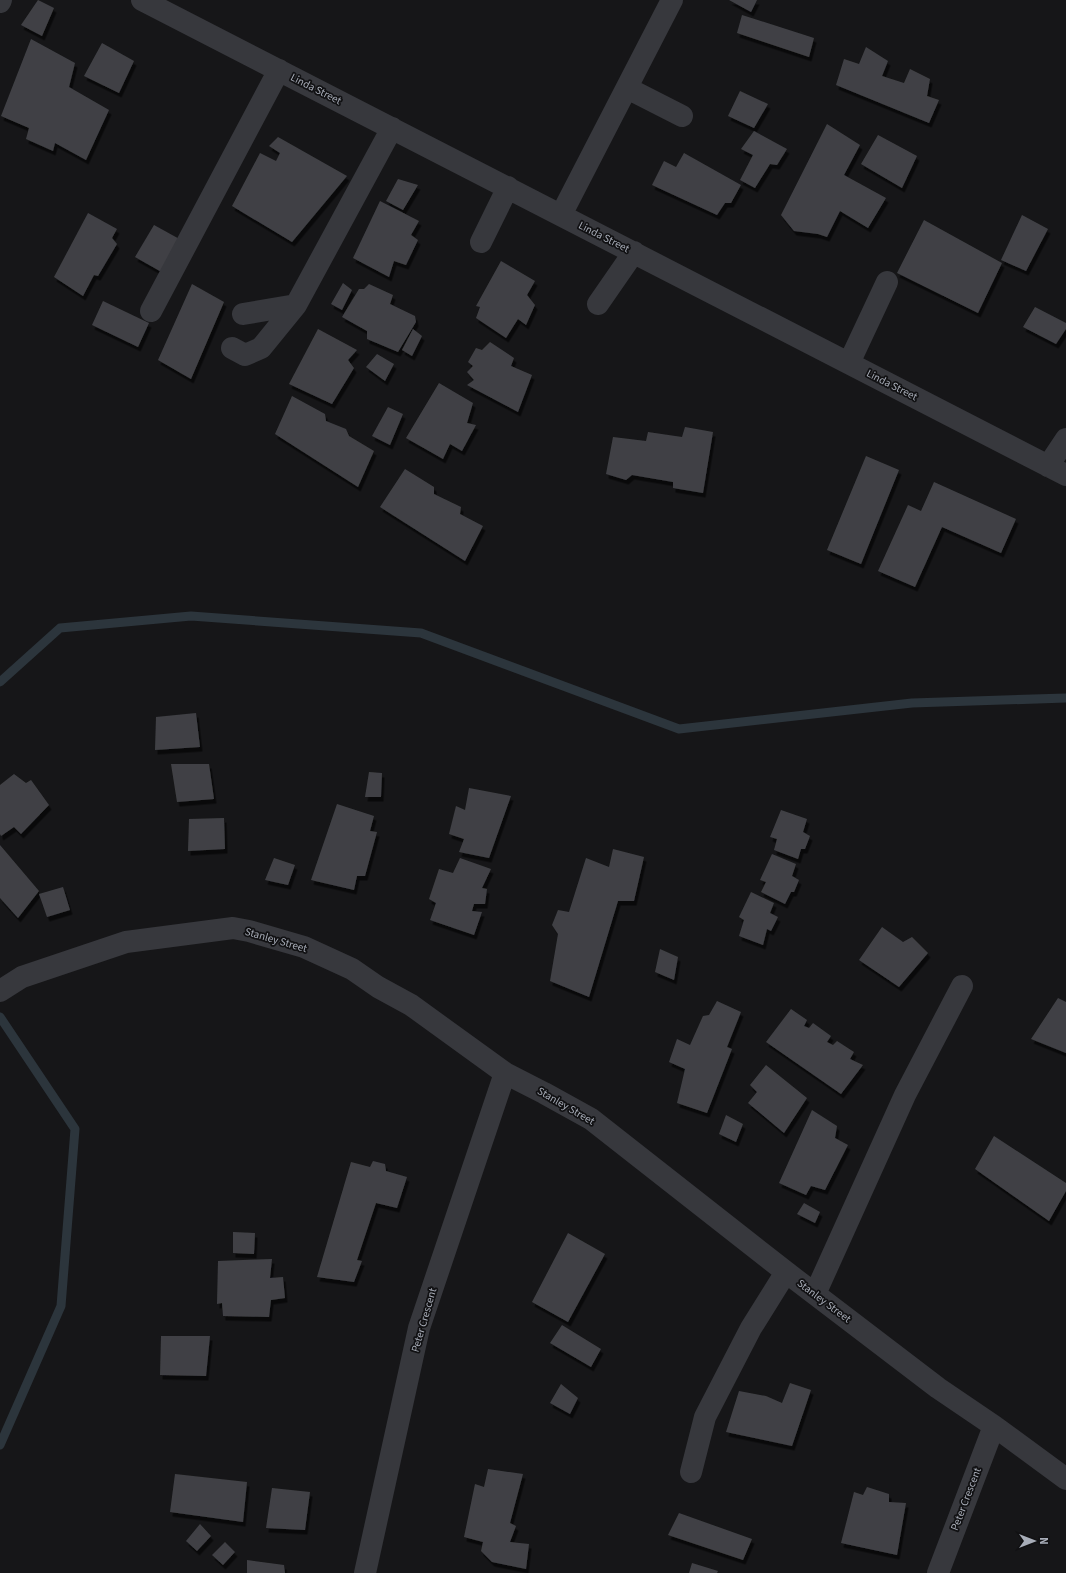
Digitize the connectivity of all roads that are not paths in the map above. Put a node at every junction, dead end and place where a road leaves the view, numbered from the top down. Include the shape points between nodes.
1 (142, 0) edge
2 (672, 0) edge
3 (279, 70) junction
4 (627, 88) junction
5 (682, 116) dead end
6 (392, 128) junction
7 (508, 187) junction
8 (562, 215) junction
9 (481, 242) dead end
10 (634, 252) junction
11 (887, 282) dead end
12 (598, 304) dead end
13 (296, 305) junction
14 (151, 311) dead end
15 (243, 314) dead end
16 (232, 348) dead end
17 (849, 363) junction
18 (1066, 439) edge
19 (1057, 471) edge
20 (962, 986) dead end
21 (0, 991) edge
22 (505, 1073) junction
23 (786, 1272) junction
24 (815, 1294) junction
25 (994, 1426) junction
26 (691, 1472) dead end
27 (1066, 1479) edge
28 (365, 1573) edge
29 (938, 1573) edge

1 - 3 street, Linda Street
2 - 4 street
3 - 6 street, Linda Street
3 - 14 street
4 - 5 street
4 - 8 street
6 - 7 street, Linda Street
6 - 13 street
7 - 8 street, Linda Street
7 - 9 street
8 - 10 street, Linda Street
10 - 12 street
10 - 17 street, Linda Street
11 - 17 street
13 - 15 street
13 - 16 street via 261,348 245,355
17 - 19 street, Linda Street
18 - 19 street
20 - 24 street via 905,1095
21 - 22 street, Stanley Street via 22,977 126,942 234,928 304,946 352,969 411,1005
22 - 23 street, Stanley Street via 591,1119
22 - 28 street, Peter Crescent via 419,1328
23 - 24 street, Stanley Street
23 - 26 street via 752,1328 705,1417
24 - 25 street, Stanley Street via 938,1388
25 - 27 street, Stanley Street
25 - 29 street, Peter Crescent

